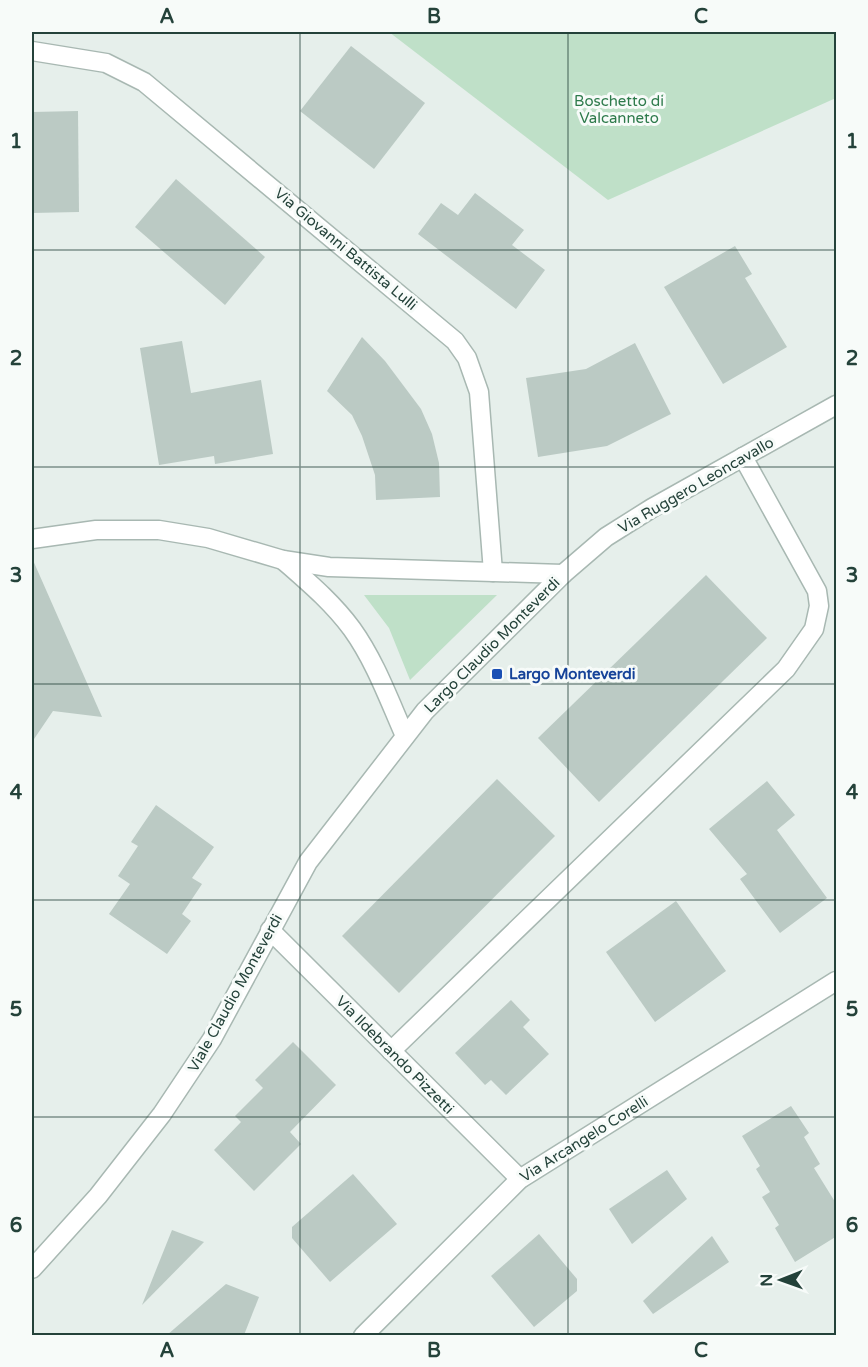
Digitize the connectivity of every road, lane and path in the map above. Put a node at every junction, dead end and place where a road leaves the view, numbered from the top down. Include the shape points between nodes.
1 (32, 51) edge
2 (837, 405) edge
3 (743, 457) junction
4 (32, 539) edge
5 (283, 560) junction
6 (493, 572) junction
7 (563, 574) junction
8 (405, 736) junction
9 (270, 930) junction
10 (837, 981) edge
11 (391, 1051) junction
12 (520, 1179) junction
13 (32, 1269) edge
14 (363, 1335) edge

1 - 6 street, Via Giovanni Battista Lulli via 106,63 144,82 455,341 476,376 481,404
2 - 3 street, Via Ruggero Leoncavallo
3 - 7 street, Via Ruggero Leoncavallo via 630,521
3 - 11 street via 817,591 818,616 810,638 786,669
4 - 5 street, Largo Claudio Monteverdi via 96,530 159,530 208,538
5 - 6 street, Largo Claudio Monteverdi via 354,569
5 - 8 street via 327,599 352,630
6 - 7 street, Largo Claudio Monteverdi
7 - 8 street, Largo Claudio Monteverdi via 458,677
8 - 9 street, Viale Claudio Monteverdi via 308,862
9 - 11 street, Via Ildebrando Pizzetti
9 - 13 street, Viale Claudio Monteverdi via 212,1039 162,1114 105,1188
10 - 12 street, Via Arcangelo Corelli
11 - 12 street, Via Ildebrando Pizzetti
12 - 14 street, Via Arcangelo Corelli

